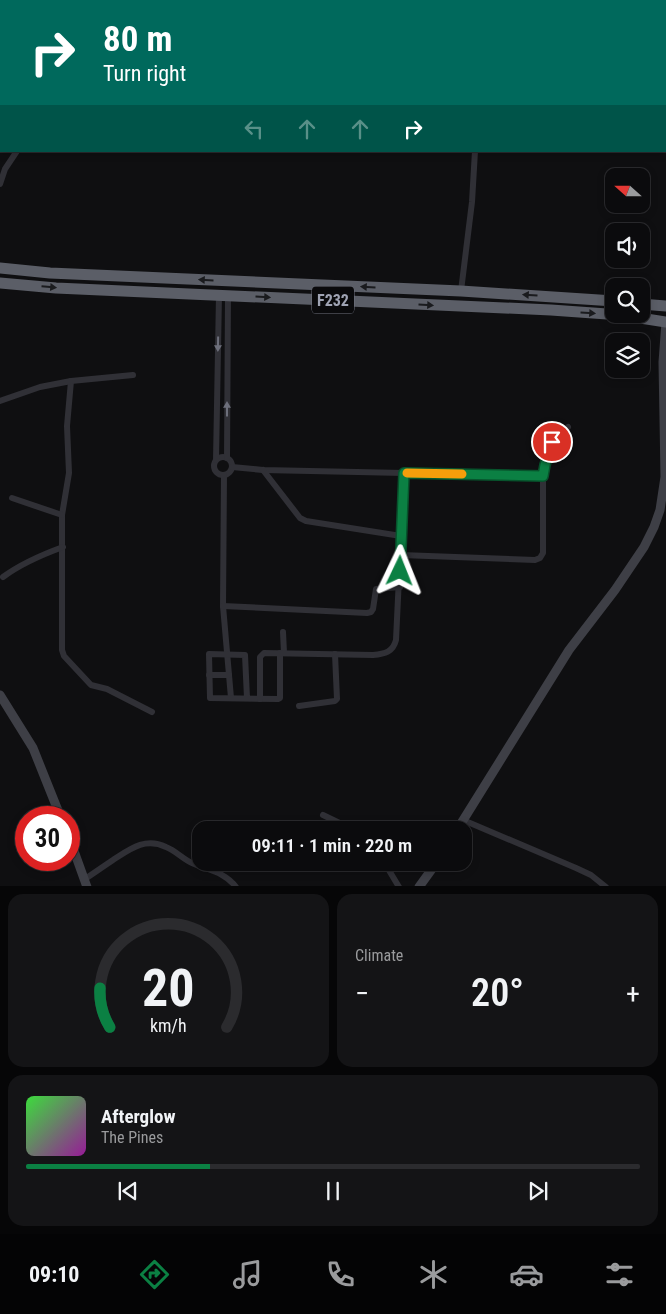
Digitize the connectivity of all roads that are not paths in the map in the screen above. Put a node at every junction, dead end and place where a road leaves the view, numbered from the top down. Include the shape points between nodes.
1 (16, 152) edge
2 (475, 152) edge
3 (0, 184) edge
4 (0, 268) edge
5 (0, 283) edge
6 (461, 291) junction
7 (223, 295) junction
8 (605, 300) edge
9 (650, 305) edge
10 (666, 306) edge
11 (666, 322) edge
12 (133, 375) dead end
13 (71, 381) junction
14 (0, 401) edge
15 (568, 427) dead end
16 (227, 458) junction
17 (216, 460) junction
18 (232, 467) junction
19 (263, 470) junction
20 (404, 473) junction
21 (224, 476) junction
22 (543, 476) junction
23 (665, 493) edge
24 (12, 498) dead end
25 (62, 515) junction
26 (401, 536) junction
27 (63, 546) junction
28 (401, 556) junction
29 (3, 577) dead end
30 (400, 587) junction
31 (223, 606) junction
32 (283, 632) dead end
33 (282, 653) junction
34 (228, 654) junction
35 (335, 654) junction
36 (208, 674) junction
37 (230, 675) junction
38 (246, 675) junction
39 (260, 675) junction
40 (0, 695) edge
41 (231, 698) junction
42 (247, 698) junction
43 (260, 699) junction
44 (298, 706) dead end
45 (152, 712) dead end
46 (56, 806) edge
47 (323, 815) dead end
48 (464, 820) joint
49 (335, 821) edge
50 (80, 867) edge
51 (390, 871) edge
52 (430, 871) edge
53 (86, 883) edge
54 (236, 886) edge
55 (399, 886) edge
56 (419, 886) edge
57 (606, 886) edge

1 - 3 street
2 - 6 street
6 -> 4 highway, F232 via 60,274
5 -> 7 highway, F232
8 -> 6 highway, F232
7 -> 11 highway, F232 via 551,310
16 -> 7 street
7 -> 17 street
9 - 10 highway
11 - 23 street via 663,362
12 - 13 street
13 - 14 street via 40,387
13 - 25 street via 67,426 68,474
15 - 22 street via 552,442
16 - 17 street
16 - 18 street
17 - 21 street via 215,470
18 - 19 street
18 - 21 street
19 - 20 street
19 - 26 street via 300,518
20 - 22 street
20 - 26 street
21 - 31 street
22 - 28 street via 543,553 540,558
23 - 48 street via 644,547 569,650
24 - 25 street
25 - 27 street
26 - 28 street
27 - 29 street via 16,567
27 - 45 street via 61,637 64,656 91,685 108,689
28 - 30 street
30 - 31 street via 376,589 373,609 368,613
30 - 35 street via 394,648 380,655
31 - 34 street
32 - 33 street
33 - 35 street
33 - 39 street via 262,654
33 - 43 street via 280,698
34 - 36 street via 209,654
34 - 37 street
34 - 38 street via 245,655
35 - 44 street via 337,699
36 - 37 street
36 - 41 street via 210,698
37 - 41 street
38 - 39 street
38 - 42 street
39 - 43 street
40 - 46 street via 33,748
41 - 42 street
42 - 43 street
47 - 49 street
48 - 57 street via 576,868
50 - 53 street
51 - 55 street
52 - 56 street
53 - 54 street via 131,847 152,844 164,846 187,861 215,870

